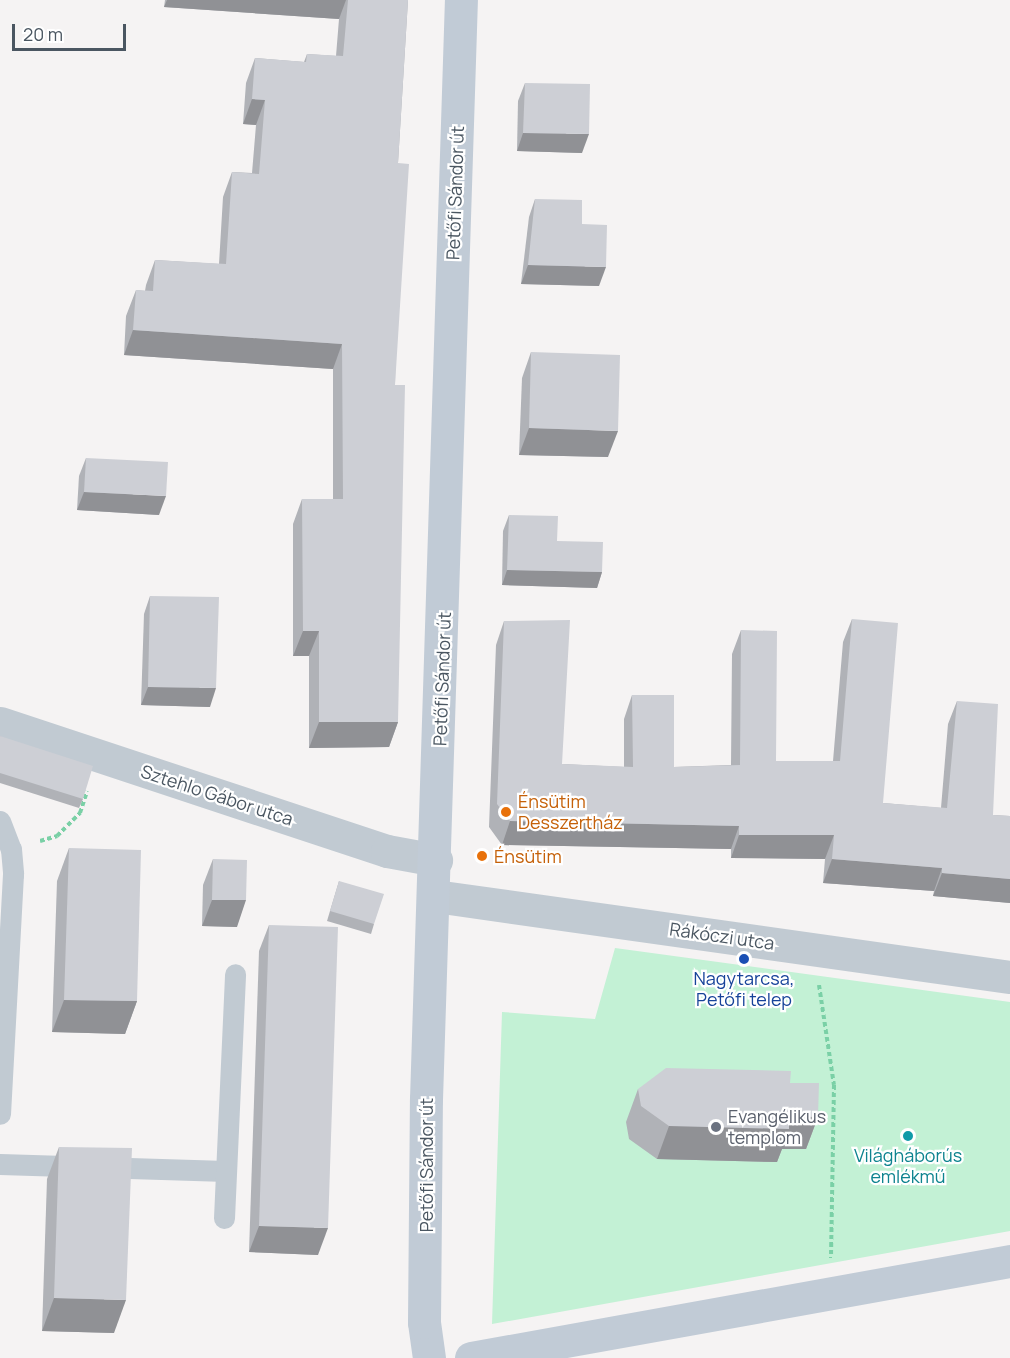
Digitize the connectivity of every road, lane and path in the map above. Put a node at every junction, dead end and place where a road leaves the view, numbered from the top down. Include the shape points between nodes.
1 (461, 0) edge
2 (0, 723) edge
3 (100, 756) junction
4 (0, 821) edge
5 (11, 849) junction
6 (436, 860) junction
7 (435, 896) junction
8 (814, 948) junction
9 (235, 974) dead end
10 (1010, 976) edge
11 (0, 1114) edge
12 (0, 1164) edge
13 (226, 1171) junction
14 (224, 1218) dead end
15 (1010, 1261) edge
16 (830, 1294) junction
17 (429, 1358) edge
18 (471, 1358) edge

1 - 6 main road, Petőfi Sándor út
2 - 3 street, Sztehlo Gábor utca
3 - 5 path via 80,813 57,836
3 - 6 street, Sztehlo Gábor utca via 387,850
4 - 5 lane
5 - 11 lane
6 - 7 main road, Petőfi Sándor út
7 - 8 street, Rákóczi utca
7 - 17 main road, Petőfi Sándor út via 426,1099 424,1322
8 - 10 street, Rákóczi utca
8 - 16 path via 834,1085
9 - 13 lane
12 - 13 lane
13 - 14 lane
15 - 16 main road
16 - 18 main road

